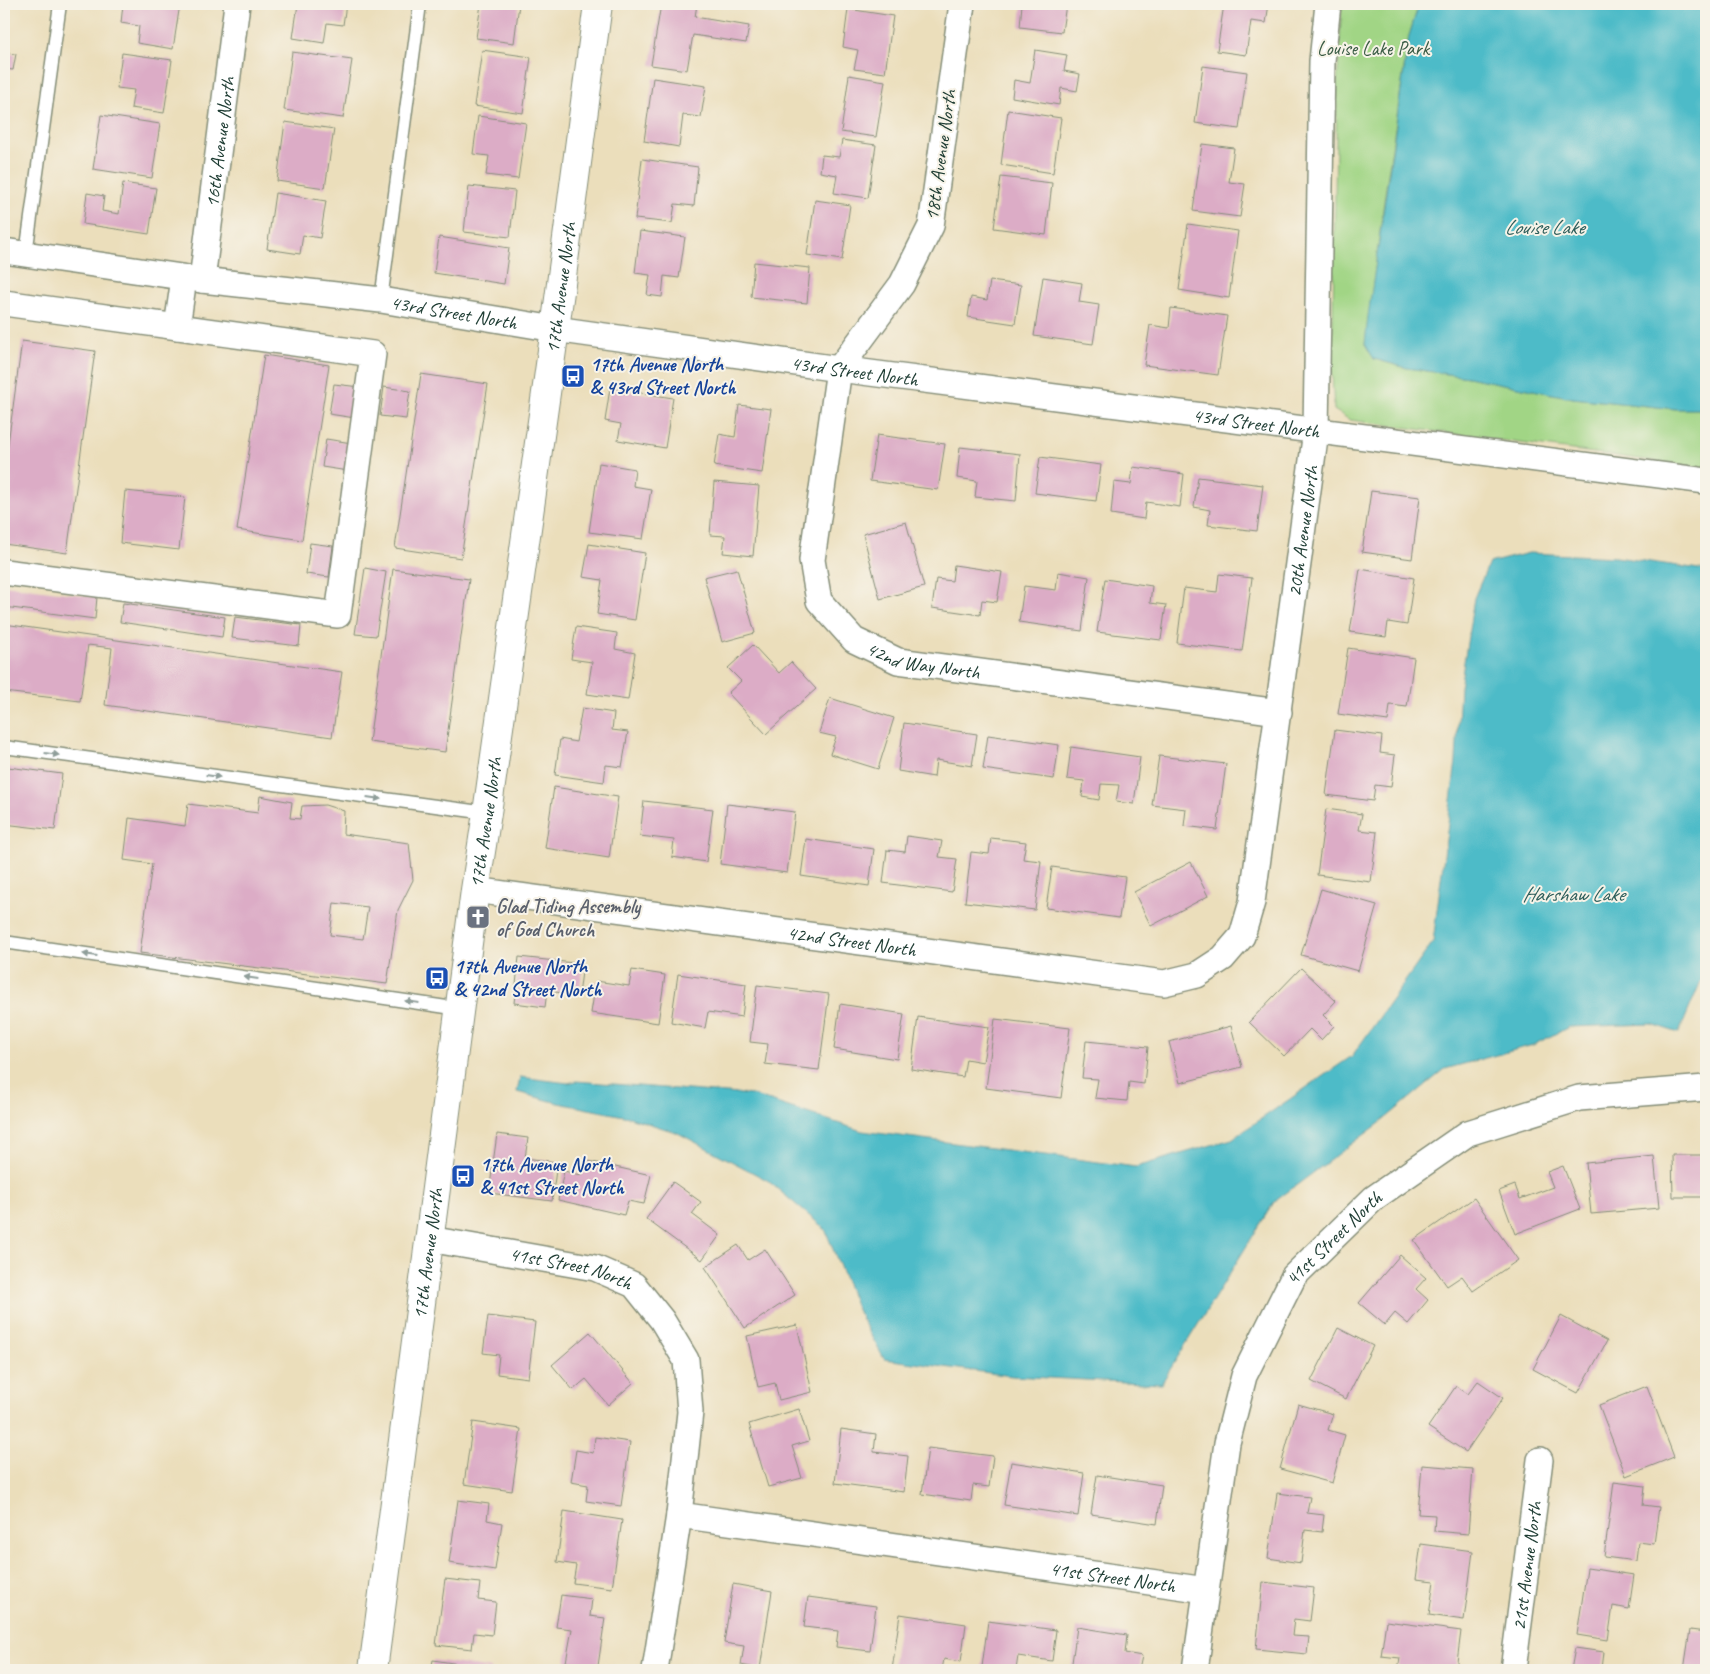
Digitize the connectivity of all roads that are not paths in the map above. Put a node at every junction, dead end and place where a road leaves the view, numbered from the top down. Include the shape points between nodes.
1 (60, 4) edge
2 (237, 4) edge
3 (420, 4) edge
4 (598, 4) edge
5 (962, 4) edge
6 (1328, 4) edge
7 (15, 253) edge
8 (193, 279) junction
9 (381, 300) junction
10 (4, 303) edge
11 (177, 327) junction
12 (555, 329) junction
13 (839, 369) junction
14 (1316, 431) junction
15 (1706, 481) edge
16 (4, 572) edge
17 (1279, 712) junction
18 (4, 747) edge
19 (487, 813) junction
20 (475, 890) junction
21 (4, 942) edge
22 (1223, 958) joint
23 (460, 1009) junction
24 (1706, 1088) edge
25 (429, 1239) junction
26 (1540, 1460) dead end
27 (679, 1515) junction
28 (1206, 1590) junction
29 (373, 1670) edge
30 (656, 1670) edge
31 (1195, 1670) edge
32 (1512, 1670) edge

1 - 7 lane
2 - 8 street, 16th Avenue North
3 - 9 lane
4 - 12 street, 17th Avenue North
5 - 13 street, 18th Avenue North via 931,226 902,284
6 - 14 street, 20th Avenue North via 1322,61
7 - 8 street, 43rd Street North
8 - 9 street, 43rd Street North
8 - 11 street, 16th Avenue North
9 - 12 street, 43rd Street North
10 - 11 street
11 - 16 street via 373,354 338,616
12 - 13 street, 43rd Street North
12 - 19 street, 17th Avenue North
13 - 14 street, 43rd Street North
13 - 17 street, 42nd Way North via 812,560 819,601 854,640 898,661
14 - 15 street, 43rd Street North
14 - 17 street, 20th Avenue North
17 - 22 street, 20th Avenue North via 1252,902 1242,936
18 -> 19 lane
19 - 20 street, 17th Avenue North
20 - 22 street, 42nd Street North via 1164,983 1197,975
20 - 23 street, 17th Avenue North
23 -> 21 lane
23 - 25 street, 17th Avenue North
24 - 28 street, 41st Street North via 1579,1098 1468,1133 1374,1198 1294,1276 1244,1376 1227,1443
25 - 27 street, 41st Street North via 595,1268 634,1285 662,1320 686,1360 690,1412
25 - 29 street, 17th Avenue North
26 - 32 street, 21st Avenue North
27 - 28 street, 41st Street North
27 - 30 street
28 - 31 street

